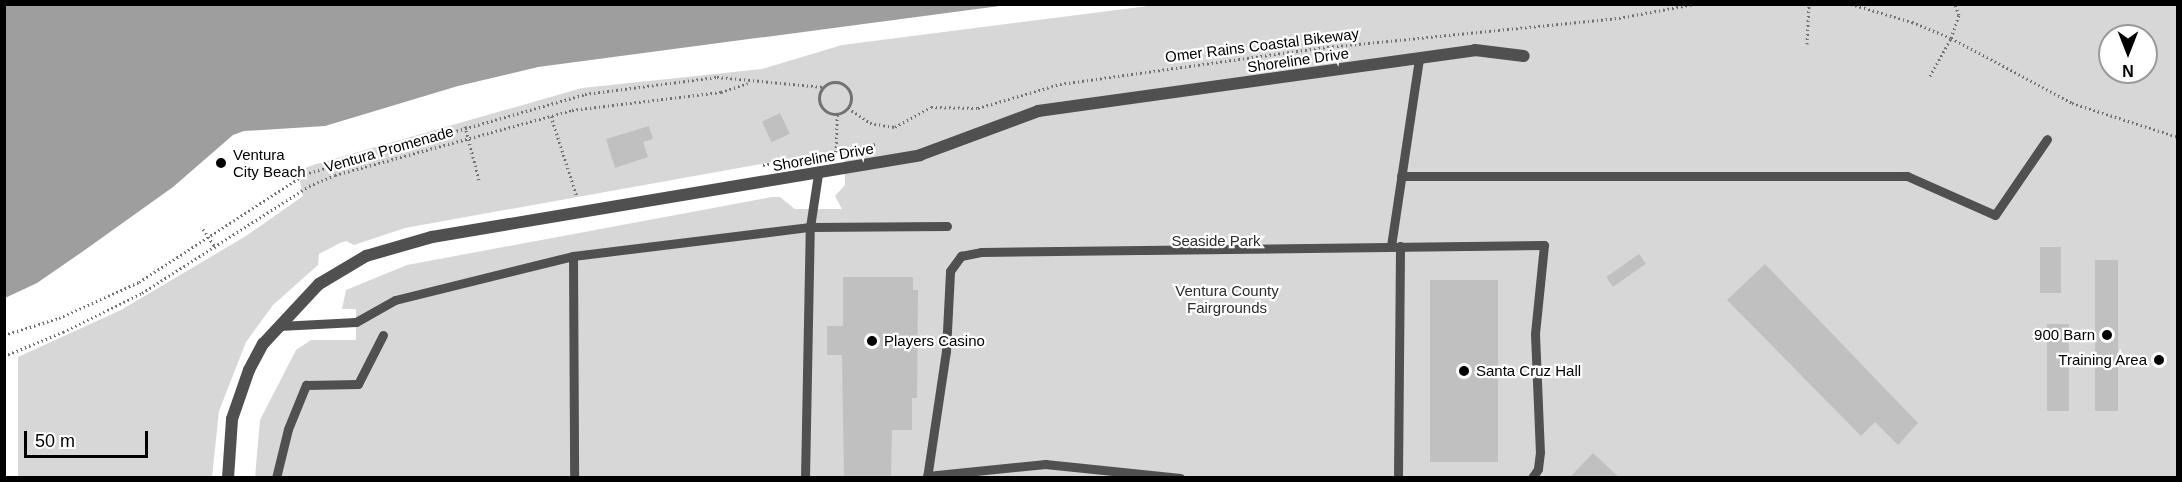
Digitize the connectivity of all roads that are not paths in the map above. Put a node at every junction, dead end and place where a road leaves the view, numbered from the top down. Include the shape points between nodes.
1 (1524, 56) dead end
2 (1419, 58) junction
3 (2047, 139) dead end
4 (818, 174) junction
5 (1401, 176) junction
6 (947, 226) dead end
7 (810, 227) junction
8 (1396, 246) junction
9 (573, 256) junction
10 (279, 326) junction
11 (383, 335) dead end
12 (228, 477) edge
13 (276, 477) edge
14 (574, 477) edge
15 (805, 477) edge
16 (927, 477) edge
17 (1180, 477) edge
18 (1398, 477) edge
19 (1532, 477) edge

1 - 2 street, Shoreline Drive via 1489,50
2 - 4 street, Shoreline Drive via 1038,111 920,155
2 - 5 lane
3 - 5 lane via 1995,215 1907,176
4 - 7 lane
4 - 10 street, Shoreline Drive via 432,237 338,270
5 - 8 lane
6 - 7 lane
7 - 9 lane
7 - 15 lane
8 - 16 lane via 981,252 961,256 950,271 946,351
8 - 18 lane
8 - 19 lane via 1544,245 1535,334 1540,452 1538,469
9 - 10 lane via 395,300 357,322
9 - 14 lane
10 - 12 street, Shoreline Drive via 249,370 232,419
11 - 13 lane via 358,384 306,386 288,429
16 - 17 lane via 1045,464

